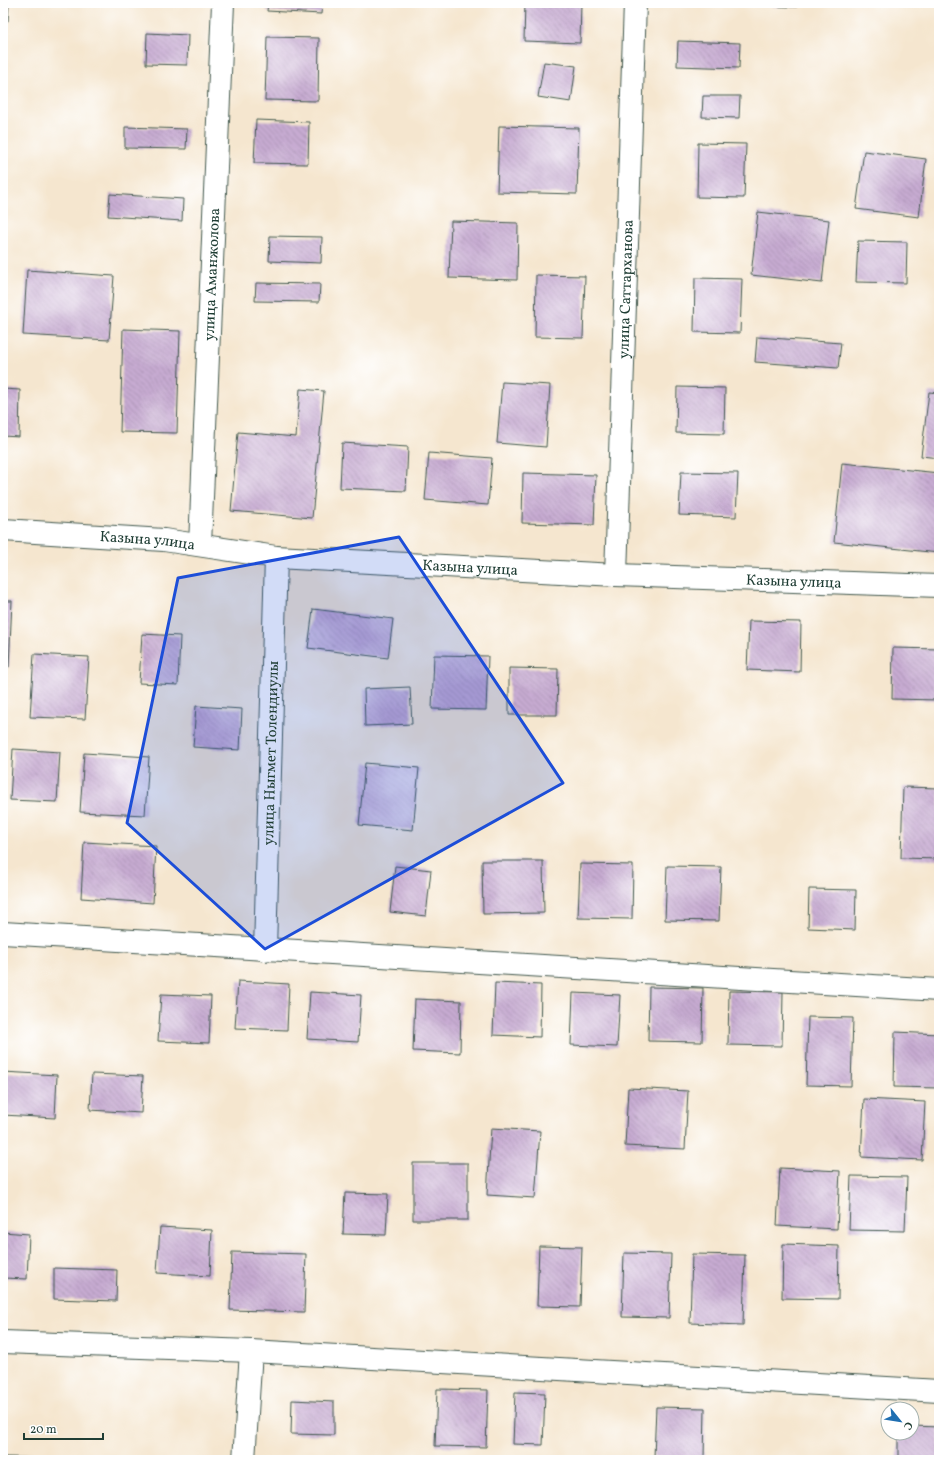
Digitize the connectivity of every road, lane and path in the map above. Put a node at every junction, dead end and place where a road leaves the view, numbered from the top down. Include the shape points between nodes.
1 (223, 3) edge
2 (635, 3) edge
3 (3, 530) edge
4 (200, 545) junction
5 (276, 557) junction
6 (616, 575) junction
7 (939, 586) edge
8 (3, 933) edge
9 (265, 950) junction
10 (939, 990) edge
11 (3, 1342) edge
12 (251, 1351) junction
13 (939, 1391) edge
14 (244, 1460) edge

1 - 4 street, улица Аманжолова
2 - 6 street, улица Саттарханова
3 - 4 street, Казына улица via 164,540
4 - 5 street, Казына улица
5 - 6 street, Казына улица
5 - 9 street, улица Ныгмет Толендиулы
6 - 7 street, Казына улица
8 - 9 street
9 - 10 street
11 - 12 street
12 - 13 street
12 - 14 street

